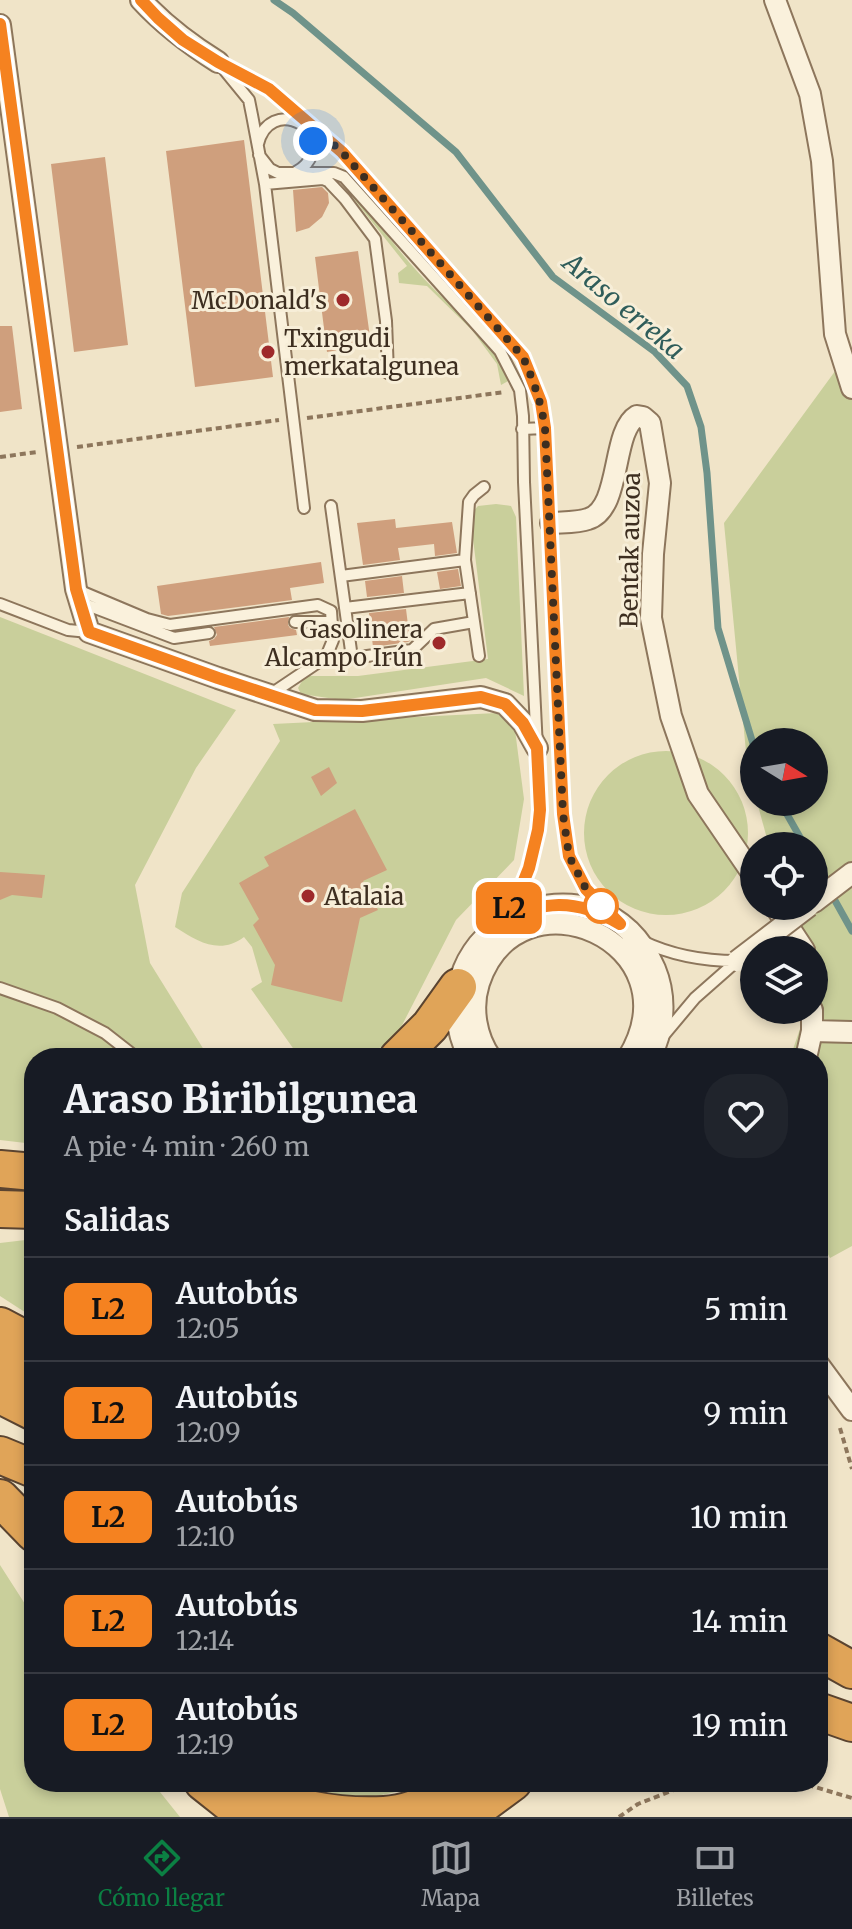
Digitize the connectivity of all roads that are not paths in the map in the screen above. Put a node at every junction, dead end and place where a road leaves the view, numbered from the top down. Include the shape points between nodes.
1 (141, 0) edge
2 (775, 0) edge
3 (0, 25) edge
4 (218, 62) junction
5 (294, 110) junction
6 (305, 127) junction
7 (326, 138) junction
8 (259, 151) junction
9 (295, 172) junction
10 (265, 184) junction
11 (388, 373) dead end
12 (852, 388) edge
13 (545, 428) junction
14 (522, 429) junction
15 (484, 487) dead end
16 (331, 506) dead end
17 (304, 508) dead end
18 (551, 523) junction
19 (465, 560) junction
20 (341, 576) junction
21 (470, 593) junction
22 (78, 596) junction
23 (0, 604) edge
24 (345, 608) junction
25 (295, 622) dead end
26 (332, 622) junction
27 (474, 622) junction
28 (89, 632) junction
29 (209, 633) dead end
30 (479, 656) dead end
31 (326, 657) junction
32 (352, 658) junction
33 (268, 695) junction
34 (537, 748) junction
35 (740, 856) edge
36 (852, 873) edge
37 (828, 891) edge
38 (791, 920) edge
39 (620, 924) junction
40 (498, 925) junction
41 (636, 938) junction
42 (737, 961) junction
43 (458, 987) junction
44 (0, 988) edge
45 (812, 1024) edge
46 (812, 1031) junction
47 (852, 1032) edge
48 (124, 1048) edge
49 (408, 1048) edge
50 (465, 1048) edge
51 (486, 1048) edge
52 (633, 1048) edge
53 (655, 1048) edge
54 (656, 1048) edge
55 (808, 1048) edge
56 (0, 1169) edge
57 (24, 1171) edge
58 (0, 1209) edge
59 (24, 1210) edge
60 (0, 1326) edge
61 (24, 1339) edge
62 (0, 1342) edge
63 (24, 1355) edge
64 (0, 1360) edge
65 (24, 1372) edge
66 (0, 1377) edge
67 (828, 1378) edge
68 (24, 1388) edge
69 (0, 1395) edge
70 (24, 1407) edge
71 (852, 1410) edge
72 (0, 1455) edge
73 (24, 1465) edge
74 (0, 1498) edge
75 (24, 1523) edge
76 (828, 1657) edge
77 (852, 1670) edge
78 (828, 1679) edge
79 (852, 1687) edge
80 (828, 1715) edge
81 (828, 1723) edge
82 (852, 1723) edge
83 (852, 1729) edge
84 (216, 1792) edge
85 (265, 1792) edge
86 (453, 1792) edge
87 (499, 1792) edge
88 (254, 1817) edge
89 (461, 1817) edge

1 - 4 street via 183,40
2 - 12 street via 810,94 822,161 835,334
3 - 22 street
4 - 5 lane via 269,89
4 - 8 lane via 249,100
5 - 6 lane
5 - 7 lane
6 - 7 lane
6 - 8 lane via 294,120 277,120 263,130
6 - 9 lane via 313,141 312,154
7 - 13 lane via 523,357
8 - 9 lane via 270,169
8 - 10 lane
9 - 14 lane via 344,177 500,351 520,390
10 - 11 lane via 328,181 375,239
10 - 17 lane
13 - 14 lane
13 - 18 lane
14 - 34 lane
15 - 19 lane via 469,502
16 - 20 lane
18 - 35 street, Bentak auzoa via 590,519 601,512 631,420 637,416 650,423 660,483 651,618 671,716 698,794
18 - 39 lane via 569,856 586,889
19 - 20 lane
19 - 21 lane
20 - 24 lane
21 - 24 lane
21 - 27 lane
22 - 26 lane via 170,625 318,605 331,611
22 - 28 street
22 - 29 lane via 174,638
23 - 28 lane via 68,630
24 - 32 lane
25 - 26 lane
26 - 31 lane via 333,640
27 - 30 lane
27 - 32 lane via 434,629 412,650
28 - 33 street
31 - 32 lane
31 - 33 lane
33 - 34 street via 315,710 362,711 481,697 505,704
34 - 40 lane via 540,810 534,849 521,888
36 - 37 street
38 - 42 street, bridge
39 - 40 street via 601,913 559,904 537,907
39 - 41 street
40 - 43 street via 466,963
41 - 42 lane via 685,957
41 - 53 street via 649,956 663,998
42 - 54 lane via 695,998
43 - 49 highway
43 - 50 street via 456,1014
44 - 48 lane via 57,1008
45 - 46 street
46 - 47 street
46 - 55 street
51 - 52 street via 475,1013 483,971 509,940 559,923 609,939 633,965 644,1000 644,1019
56 - 57 highway
58 - 59 highway
60 - 61 highway
62 - 63 highway
64 - 65 highway
66 - 68 highway
67 - 71 street
69 - 70 highway
72 - 73 highway
74 - 75 highway
76 - 77 highway
78 - 79 highway
80 - 82 highway
81 - 83 highway
84 - 88 highway
85 - 86 highway via 304,1809 386,1815
87 - 89 highway

